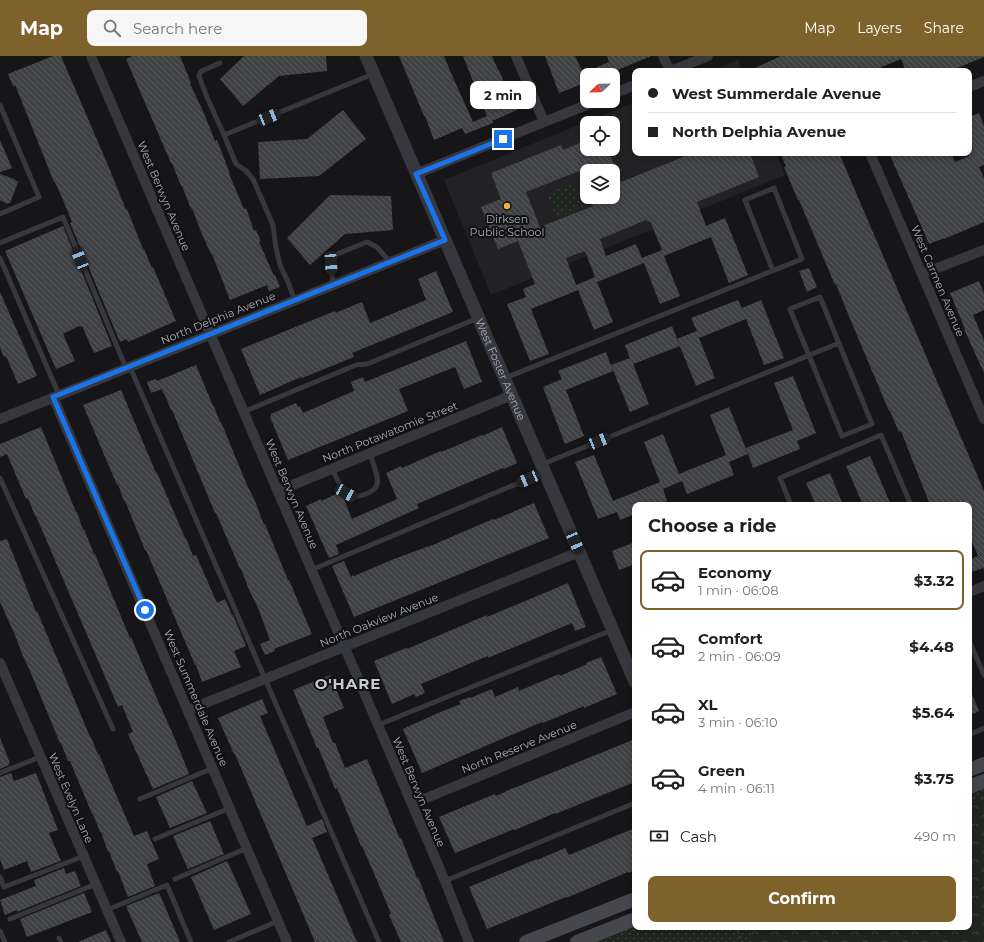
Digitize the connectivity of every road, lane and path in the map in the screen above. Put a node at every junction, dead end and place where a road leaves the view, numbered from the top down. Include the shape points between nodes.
1 (90, 56) edge
2 (366, 56) edge
3 (516, 56) edge
4 (663, 56) edge
5 (708, 56) edge
6 (220, 63) dead end
7 (669, 68) edge
8 (678, 68) edge
9 (374, 74) junction
10 (984, 81) edge
11 (632, 86) edge
12 (972, 86) edge
13 (620, 91) edge
14 (0, 105) edge
15 (580, 107) edge
16 (544, 122) junction
17 (224, 135) junction
18 (871, 156) edge
19 (416, 174) junction
20 (0, 214) edge
21 (445, 240) junction
22 (0, 243) edge
23 (984, 250) edge
24 (0, 258) edge
25 (390, 262) junction
26 (772, 271) junction
27 (922, 274) junction
28 (333, 285) junction
29 (295, 301) junction
30 (479, 318) junction
31 (210, 334) junction
32 (839, 343) junction
33 (809, 356) junction
34 (128, 367) junction
35 (505, 378) junction
36 (512, 395) junction
37 (56, 396) junction
38 (243, 412) junction
39 (984, 418) edge
40 (0, 419) edge
41 (370, 454) junction
42 (332, 469) junction
43 (543, 469) junction
44 (0, 478) edge
45 (278, 491) junction
46 (790, 502) edge
47 (910, 502) edge
48 (579, 552) junction
49 (311, 570) junction
50 (984, 586) edge
51 (972, 591) dead end
52 (613, 630) junction
53 (344, 646) junction
54 (972, 647) edge
55 (0, 663) edge
56 (632, 675) edge
57 (984, 675) edge
58 (265, 678) junction
59 (188, 710) junction
60 (632, 713) edge
61 (378, 725) junction
62 (984, 728) edge
63 (112, 729) dead end
64 (972, 734) edge
65 (40, 757) junction
66 (984, 764) edge
67 (213, 768) junction
68 (972, 769) edge
69 (0, 773) edge
70 (984, 781) edge
71 (972, 786) edge
72 (140, 799) dead end
73 (412, 804) junction
74 (632, 804) edge
75 (230, 808) junction
76 (155, 839) dead end
77 (247, 848) junction
78 (84, 856) junction
79 (0, 877) edge
80 (175, 879) dead end
81 (444, 881) junction
82 (96, 884) junction
83 (632, 900) edge
84 (107, 910) junction
85 (10, 919) dead end
86 (632, 920) edge
87 (278, 921) junction
88 (737, 930) edge
89 (0, 931) edge
90 (5, 942) edge
91 (121, 942) edge
92 (191, 942) edge
93 (229, 942) edge
94 (287, 942) edge
95 (379, 942) edge
96 (469, 942) edge
97 (526, 942) edge
98 (577, 942) edge
99 (742, 942) edge

1 - 31 street, West Berwyn Avenue
2 - 9 street, West Foster Avenue
3 - 16 street
4 - 7 street
5 - 8 street
6 - 17 lane via 202,71 199,76
9 - 17 lane
9 - 19 street, West Foster Avenue
10 - 12 street
11 - 13 street
14 - 20 lane via 39,197
15 - 16 street
16 - 19 street
17 - 29 lane via 236,164 253,179 273,225 280,265
18 - 27 street, West Carmen Avenue
19 - 21 street, West Foster Avenue
21 - 25 street, North Delphia Avenue
21 - 30 street, West Foster Avenue
22 - 34 lane via 63,217
23 - 27 street
24 - 37 lane
25 - 28 street, North Delphia Avenue
25 - 28 lane via 377,247 366,242 337,254 331,263
26 - 26 lane via 802,259 774,188 745,200
26 - 35 lane
27 - 39 street, West Carmen Avenue
28 - 29 street, North Delphia Avenue
29 - 31 street, North Delphia Avenue
30 - 35 street, West Foster Avenue
30 - 38 lane
31 - 34 street, North Delphia Avenue
31 - 38 street, West Berwyn Avenue
32 - 33 lane
32 - 33 lane via 820,297 790,309
32 - 33 lane via 872,424 842,436
33 - 43 lane
34 - 37 street, North Delphia Avenue
34 - 58 lane
35 - 36 street, West Foster Avenue
36 - 41 street, North Potawatomie Street
36 - 43 street, West Foster Avenue
37 - 40 street, North Delphia Avenue
37 - 59 street, West Summerdale Avenue
38 - 45 street, West Berwyn Avenue
41 - 42 street, North Potawatomie Street
41 - 42 lane via 378,482 375,488 364,494 354,497 346,493
42 - 45 street, North Potawatomie Street
43 - 48 street, West Foster Avenue
43 - 49 lane
44 - 63 lane
45 - 49 street, West Berwyn Avenue
46 - 47 lane via 780,478 881,435
48 - 52 street, West Foster Avenue
48 - 53 street, North Oakview Avenue
49 - 53 street, West Berwyn Avenue
50 - 51 street
52 - 56 street, West Foster Avenue
52 - 61 lane
53 - 58 street, North Oakview Avenue
53 - 61 street, West Berwyn Avenue
54 - 57 lane
55 - 65 street, West Evelyn Lane
58 - 59 street, North Oakview Avenue
58 - 95 lane
59 - 67 street, West Summerdale Avenue
60 - 73 street, North Reserve Avenue
61 - 73 street, West Berwyn Avenue
62 - 64 lane
65 - 69 lane
65 - 78 street, West Evelyn Lane
66 - 68 main road
67 - 72 lane
67 - 75 street, West Summerdale Avenue
70 - 71 main road
73 - 81 street, West Berwyn Avenue
74 - 81 lane
75 - 76 lane
75 - 77 street, West Summerdale Avenue
77 - 80 lane
77 - 87 street, West Summerdale Avenue
78 - 79 lane via 4,887
78 - 82 street, West Evelyn Lane
81 - 96 street, West Berwyn Avenue
82 - 84 street, West Evelyn Lane
82 - 85 lane
83 - 97 main road
84 - 91 street, West Evelyn Lane
84 - 92 lane via 167,885
86 - 98 main road
87 - 93 lane
87 - 94 street, West Summerdale Avenue
88 - 99 path
89 - 90 lane

